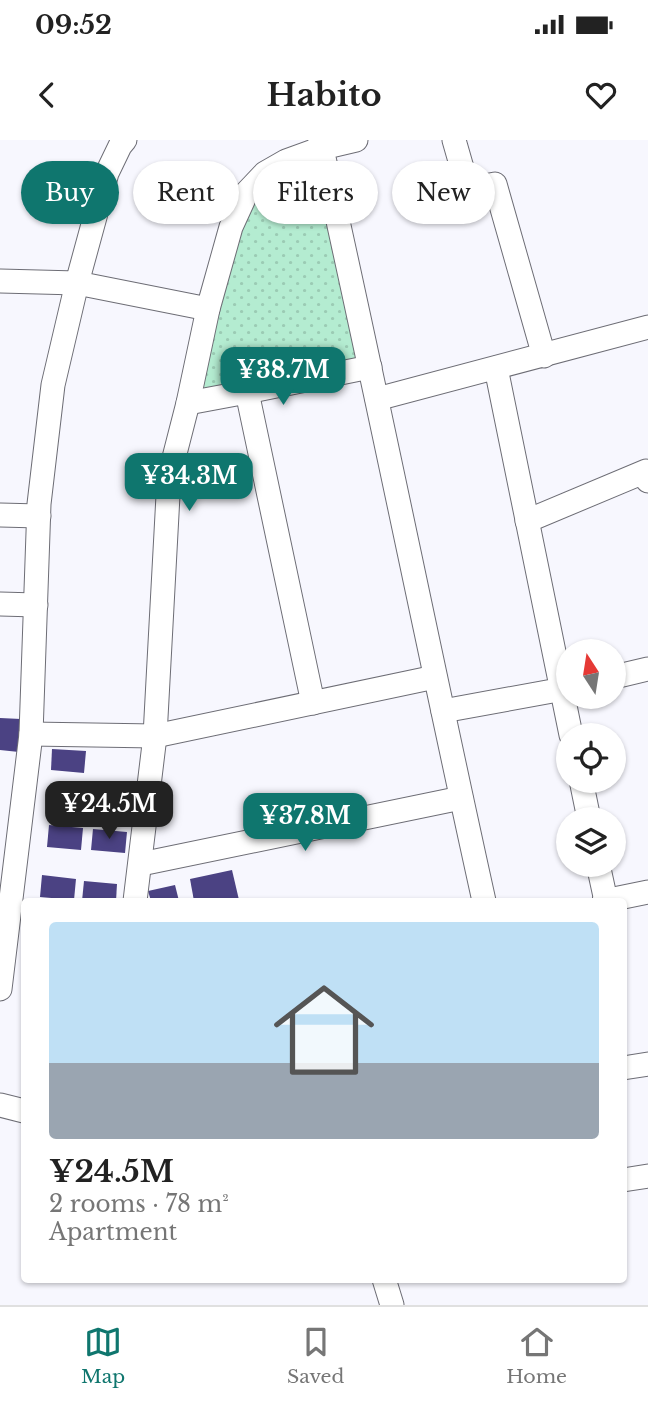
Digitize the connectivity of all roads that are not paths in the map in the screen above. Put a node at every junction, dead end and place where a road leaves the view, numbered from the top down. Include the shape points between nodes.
1 (125, 140) edge
2 (356, 140) edge
3 (454, 140) edge
4 (321, 144) edge
5 (0, 281) edge
6 (76, 283) junction
7 (208, 309) junction
8 (648, 327) edge
9 (544, 356) junction
10 (370, 367) junction
11 (496, 368) junction
12 (247, 393) junction
13 (377, 399) junction
14 (188, 403) junction
15 (648, 481) edge
16 (0, 515) edge
17 (39, 516) junction
18 (527, 521) junction
19 (0, 604) edge
20 (36, 605) junction
21 (556, 648) edge
22 (648, 669) edge
23 (626, 674) edge
24 (435, 677) junction
25 (556, 690) edge
26 (313, 703) junction
27 (443, 711) junction
28 (31, 734) junction
29 (155, 736) junction
30 (461, 798) junction
31 (141, 864) junction
32 (600, 877) edge
33 (648, 892) edge
34 (135, 898) edge
35 (483, 898) edge
36 (604, 898) edge
37 (619, 898) edge
38 (0, 989) edge
39 (648, 1064) edge
40 (627, 1067) edge
41 (0, 1105) edge
42 (21, 1110) edge
43 (648, 1176) edge
44 (627, 1179) edge
45 (385, 1283) edge
46 (392, 1305) edge

1 - 6 street via 107,173
2 - 4 street
3 - 9 street via 468,189 495,184
4 - 7 street via 265,173 247,192 231,227
4 - 10 street
5 - 6 street
6 - 7 street
6 - 17 street via 53,385
7 - 14 street
8 - 9 street
9 - 11 street
10 - 12 street
10 - 13 street
11 - 13 street
11 - 18 street
12 - 14 street
12 - 26 street
13 - 24 street
14 - 29 street via 169,477
15 - 18 street via 646,471
16 - 17 street
17 - 20 street
18 - 21 street
19 - 20 street
20 - 28 street
22 - 23 street
24 - 26 street
24 - 27 street
25 - 27 street
26 - 29 street
27 - 30 street
28 - 29 street
28 - 38 street
29 - 31 street
30 - 31 street
30 - 35 street
31 - 34 street
32 - 36 street
33 - 37 street
39 - 40 street
41 - 42 street
43 - 44 street
45 - 46 street

